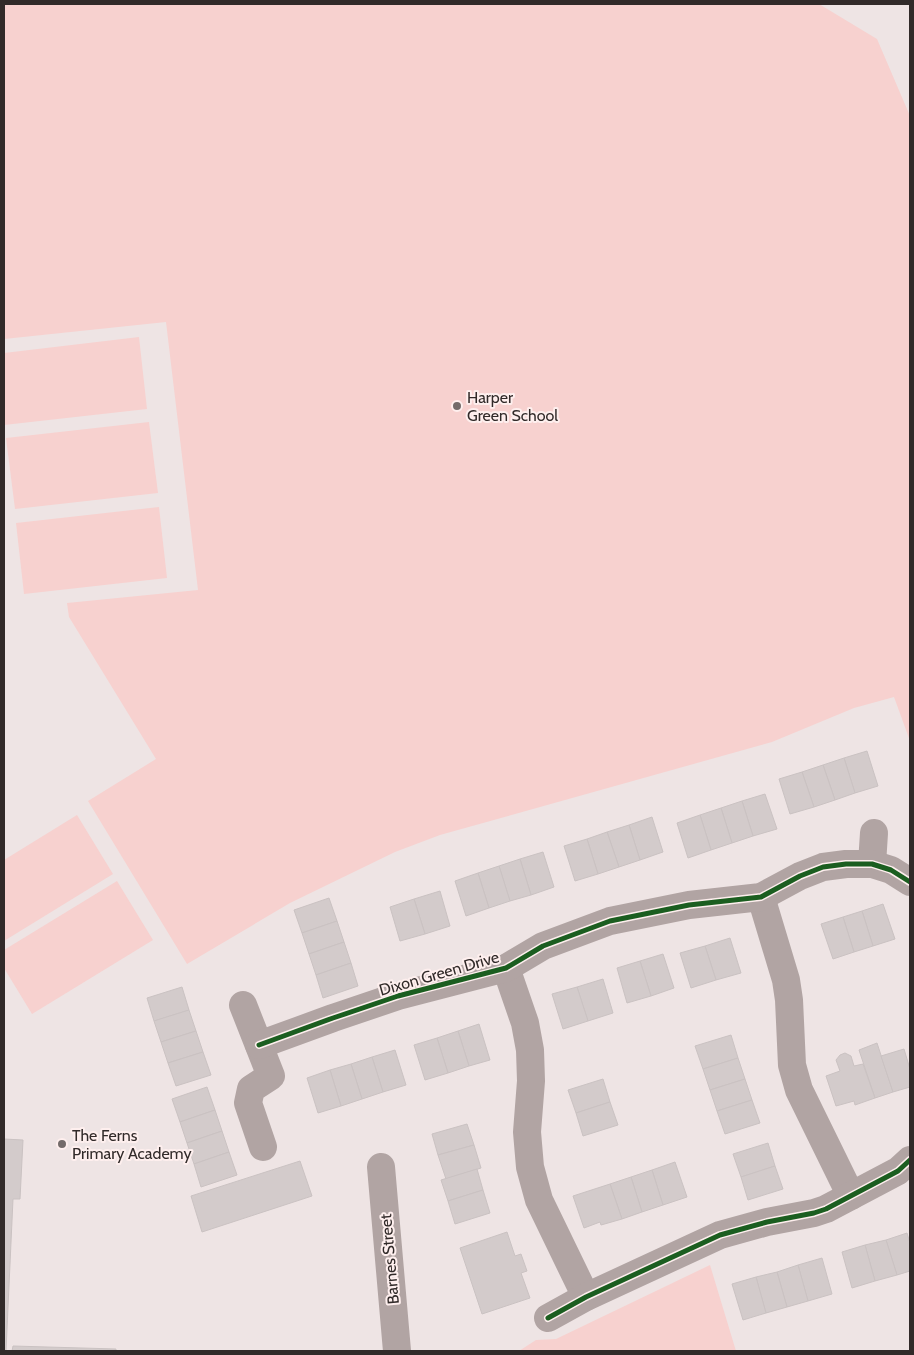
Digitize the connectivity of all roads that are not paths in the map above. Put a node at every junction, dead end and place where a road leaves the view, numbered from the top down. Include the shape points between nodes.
1 (874, 833) dead end
2 (872, 864) junction
3 (910, 882) edge
4 (761, 897) junction
5 (506, 968) junction
6 (243, 1005) dead end
7 (259, 1045) junction
8 (263, 1147) dead end
9 (910, 1160) edge
10 (381, 1167) dead end
11 (851, 1196) junction
12 (586, 1297) junction
13 (548, 1318) dead end
14 (397, 1351) edge

1 - 2 street
2 - 3 street, Dixon Green Drive via 891,870
2 - 4 street, Dixon Green Drive via 823,867
4 - 5 street, Dixon Green Drive via 689,905 610,921 543,946
4 - 11 street via 786,980 792,1065 799,1090
5 - 7 street, Dixon Green Drive via 398,996
5 - 12 street, Dixon Green Drive via 526,1023 530,1050 527,1132 530,1167 539,1200
6 - 7 street
7 - 8 street via 271,1076 251,1089 248,1104
9 - 11 street via 898,1171
10 - 14 street, Barnes Street
11 - 12 street via 814,1213 720,1236
12 - 13 street

